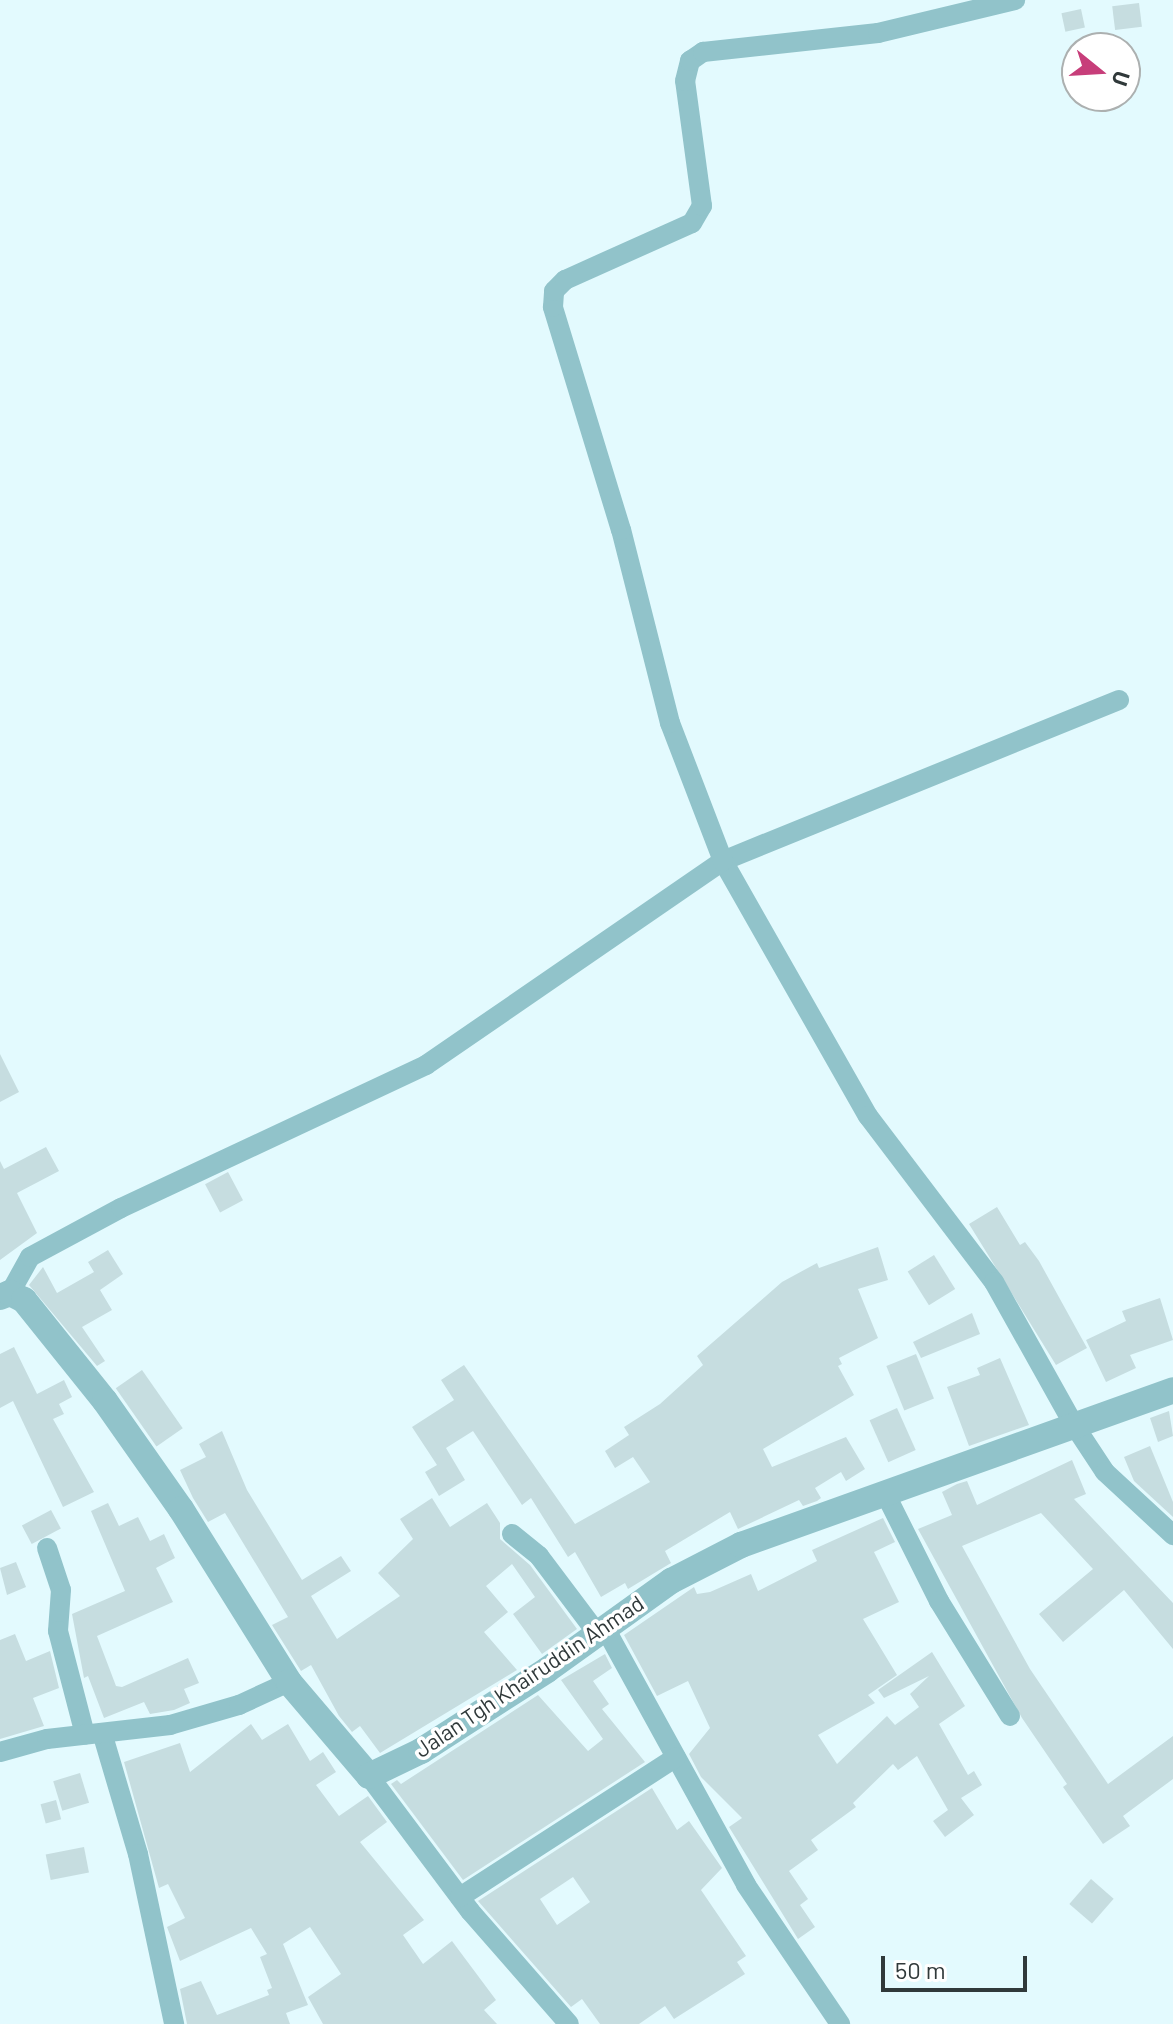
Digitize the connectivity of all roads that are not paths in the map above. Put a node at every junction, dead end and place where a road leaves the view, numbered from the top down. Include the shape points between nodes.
1 (1015, 0) edge
2 (1119, 700) dead end
3 (723, 861) junction
4 (5, 1295) edge
5 (1173, 1390) edge
6 (1074, 1425) junction
7 (886, 1495) junction
8 (512, 1534) dead end
9 (1173, 1535) edge
10 (47, 1548) dead end
11 (601, 1630) junction
12 (289, 1682) junction
13 (1010, 1716) dead end
14 (94, 1736) junction
15 (0, 1752) edge
16 (676, 1757) junction
17 (369, 1776) junction
18 (460, 1897) junction
19 (174, 2024) edge
20 (569, 2024) edge
21 (840, 2024) edge

1 - 3 street via 878,33 703,52 690,61 685,81 702,182 692,223 565,280 554,291 553,307 621,530 670,723
2 - 3 street
3 - 4 street via 426,1065 30,1257
3 - 6 street via 868,1116 994,1282
4 - 12 street via 36,1312 105,1401 181,1509
5 - 6 street, Jalan Tgh Khairuddin Ahmad
6 - 7 street, Jalan Tgh Khairuddin Ahmad
6 - 9 street via 1105,1472
7 - 11 street, Jalan Tgh Khairuddin Ahmad via 741,1545 671,1581
7 - 13 street via 939,1601
8 - 11 street via 539,1556
10 - 14 street via 61,1590 58,1631
11 - 16 street
11 - 17 street, Jalan Tgh Khairuddin Ahmad via 421,1751
12 - 14 street via 239,1705
12 - 17 street
14 - 15 street
14 - 19 street via 138,1854
16 - 18 street
16 - 21 street via 746,1885
17 - 18 street
18 - 20 street

